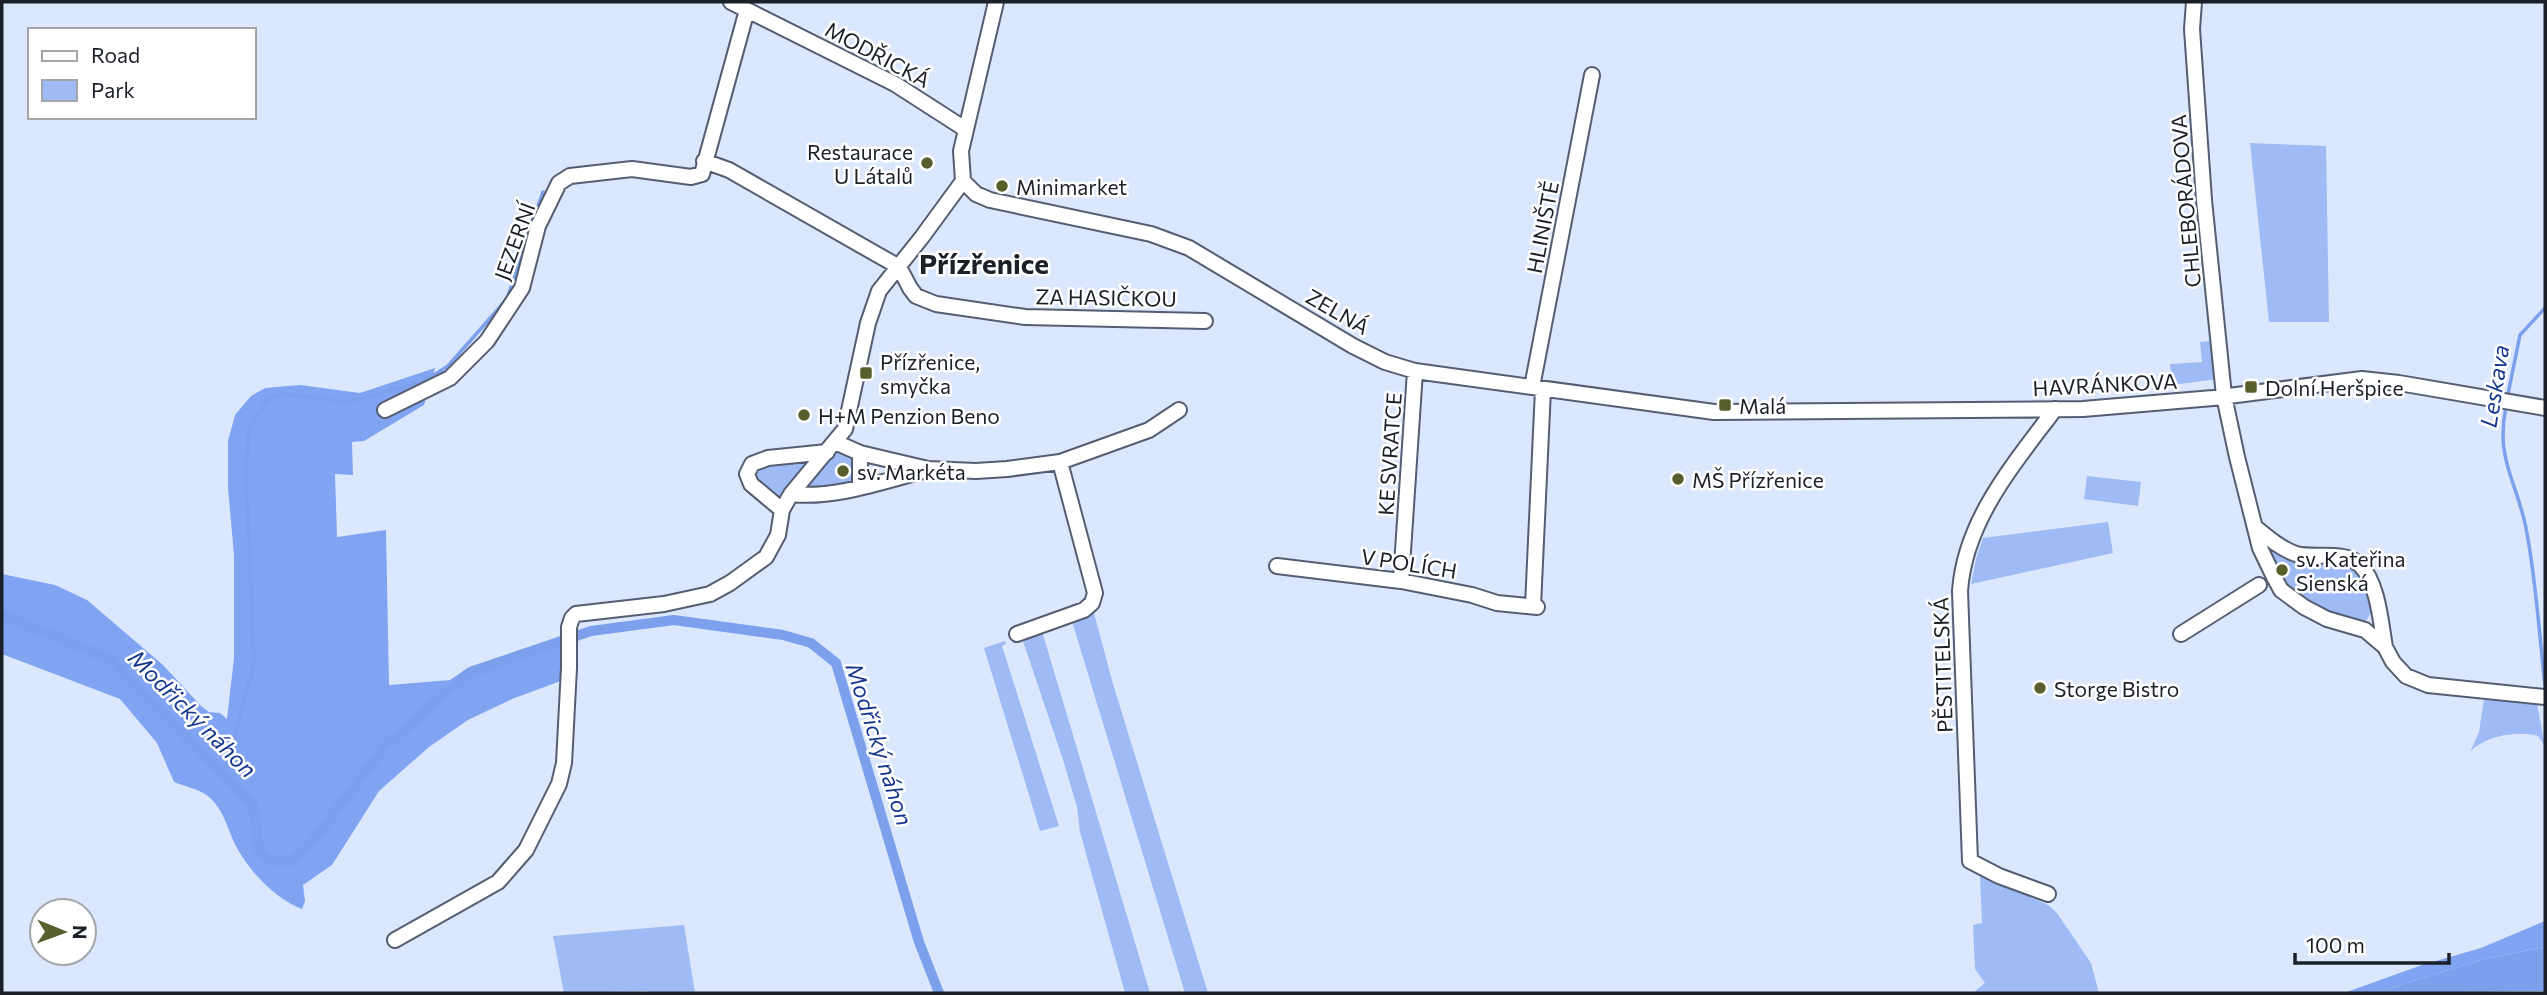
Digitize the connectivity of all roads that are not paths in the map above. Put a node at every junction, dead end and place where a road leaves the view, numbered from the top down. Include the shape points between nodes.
1 (731, 2) edge
2 (996, 2) edge
3 (2194, 2) edge
4 (747, 10) junction
5 (1592, 75) dead end
6 (965, 129) junction
7 (705, 161) junction
8 (963, 181) junction
9 (898, 267) junction
10 (1205, 320) dead end
11 (1415, 371) junction
12 (1538, 388) junction
13 (2224, 396) junction
14 (2545, 408) edge
15 (2055, 409) junction
16 (385, 410) dead end
17 (1179, 410) dead end
18 (1714, 412) joint
19 (831, 447) junction
20 (860, 453) junction
21 (1059, 462) junction
22 (928, 470) junction
23 (860, 487) junction
24 (790, 494) junction
25 (782, 510) junction
26 (2255, 527) junction
27 (1277, 566) dead end
28 (1401, 581) junction
29 (2267, 581) junction
30 (1017, 634) dead end
31 (2181, 634) dead end
32 (2385, 647) junction
33 (2541, 697) edge
34 (2048, 894) dead end
35 (395, 940) dead end

1 - 4 street, MODŘICKÁ
2 - 6 street
3 - 13 street, CHLEBORÁDOVA via 2204,200
4 - 6 street, MODŘICKÁ via 895,84
4 - 7 street
5 - 12 street, HLINIŠTĚ
6 - 8 street
7 - 9 street via 729,170
7 - 16 street, JEZERNÍ via 702,174 691,177 632,169 570,176 559,183 538,226 522,288 487,341 450,378
8 - 9 street
8 - 11 street, ZELNÁ via 990,200 1151,234 1189,248 1353,346
9 - 10 street, ZA HASIČKOU via 916,296 936,304 1025,317
9 - 19 street via 877,296 845,429
11 - 12 street, ZELNÁ
11 - 28 street, KE SVRATCE
12 - 18 street, ZELNÁ
12 - 28 street, V POLÍCH via 1535,607
13 - 14 street, HAVRÁNKOVA via 2362,379
13 - 15 street, HAVRÁNKOVA
13 - 26 street, CHLEBORÁDOVA
15 - 18 street, HAVRÁNKOVA
15 - 34 street, PĚSTITELSKÁ via 1984,511 1966,553 1960,591 1970,861
17 - 21 street via 1149,430
19 - 20 street
19 - 24 street
19 - 25 street via 752,464 747,474 751,484
20 - 22 street
20 - 23 street
21 - 22 street via 976,471
21 - 30 street via 1095,593 1084,610
22 - 23 street
23 - 24 street
24 - 25 street
25 - 35 street via 778,535 766,557 710,594 572,618 564,763 559,784 527,849 498,881
26 - 29 street, CHLEBORÁDOVA
26 - 32 street via 2295,554 2347,558 2360,565 2379,606
27 - 28 street, V POLÍCH
29 - 31 street
29 - 32 street, CHLEBORÁDOVA via 2327,619 2365,630
32 - 33 street via 2406,676 2428,685

